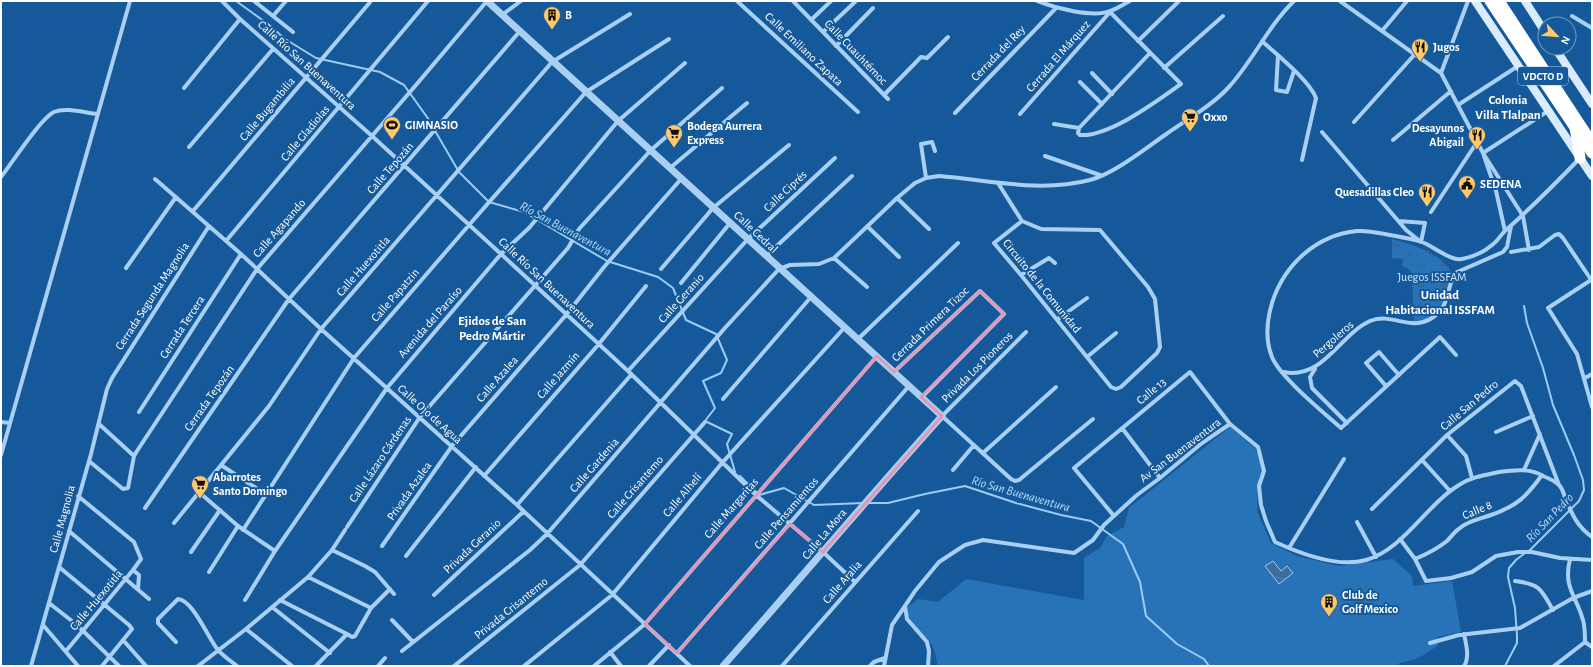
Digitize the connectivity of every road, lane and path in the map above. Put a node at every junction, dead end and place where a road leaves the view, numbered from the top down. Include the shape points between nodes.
1 (130, 1) edge
2 (222, 1) edge
3 (254, 1) edge
4 (286, 1) edge
5 (371, 1) edge
6 (428, 1) edge
7 (487, 1) edge
8 (521, 1) edge
9 (737, 1) edge
10 (793, 1) edge
11 (831, 1) edge
12 (856, 1) edge
13 (1037, 1) edge
14 (1130, 1) edge
15 (1180, 1) edge
16 (1294, 1) edge
17 (1340, 1) edge
18 (1407, 1) edge
19 (1468, 1) edge
20 (1475, 1) edge
21 (1486, 1) edge
22 (1490, 1) edge
23 (1494, 1) edge
24 (1501, 1) edge
25 (1526, 1) edge
26 (873, 8) dead end
27 (1056, 8) junction
28 (1110, 12) junction
29 (630, 14) dead end
30 (502, 15) junction
31 (273, 16) junction
32 (1223, 16) dead end
33 (240, 19) junction
34 (1537, 19) edge
35 (1577, 19) edge
36 (811, 20) junction
37 (1592, 28) edge
38 (520, 31) junction
39 (1382, 31) junction
40 (293, 32) dead end
41 (823, 32) junction
42 (948, 36) dead end
43 (669, 38) dead end
44 (1138, 41) junction
45 (1262, 41) junction
46 (836, 46) junction
47 (273, 49) junction
48 (1150, 53) junction
49 (1415, 54) junction
50 (1278, 56) junction
51 (1560, 56) edge
52 (552, 62) junction
53 (685, 63) dead end
54 (1518, 66) junction
55 (1164, 68) junction
56 (1294, 71) junction
57 (1092, 73) dead end
58 (1441, 73) junction
59 (306, 78) junction
60 (1080, 82) dead end
61 (184, 88) dead end
62 (722, 88) dead end
63 (1451, 91) junction
64 (586, 92) junction
65 (1112, 94) junction
66 (884, 95) junction
67 (888, 99) dead end
68 (747, 103) dead end
69 (1102, 104) junction
70 (1592, 104) edge
71 (1458, 105) junction
72 (340, 107) junction
73 (1549, 111) junction
74 (858, 112) dead end
75 (955, 113) dead end
76 (98, 114) junction
77 (1020, 114) dead end
78 (618, 121) junction
79 (1354, 122) dead end
80 (1054, 124) dead end
81 (1574, 125) junction
82 (1079, 128) junction
83 (1322, 132) dead end
84 (372, 136) junction
85 (1592, 136) edge
86 (1393, 140) dead end
87 (1477, 142) junction
88 (1592, 143) edge
89 (790, 145) dead end
90 (189, 147) dead end
91 (651, 150) junction
92 (935, 151) dead end
93 (1592, 152) edge
94 (1483, 153) junction
95 (1045, 156) dead end
96 (835, 158) dead end
97 (1580, 158) junction
98 (1302, 160) dead end
99 (1592, 162) edge
100 (404, 166) junction
101 (670, 168) junction
102 (1101, 175) junction
103 (852, 176) dead end
104 (1592, 176) edge
105 (1, 177) edge
106 (926, 178) junction
107 (155, 179) dead end
108 (681, 179) junction
109 (998, 183) junction
110 (437, 196) junction
111 (176, 197) junction
112 (897, 198) junction
113 (713, 208) junction
114 (193, 212) junction
115 (1431, 212) dead end
116 (1523, 216) junction
117 (1022, 221) junction
118 (1399, 221) junction
119 (730, 223) junction
120 (469, 225) junction
121 (209, 226) junction
122 (1511, 226) junction
123 (868, 227) junction
124 (929, 229) dead end
125 (1505, 231) junction
126 (748, 239) junction
127 (226, 241) junction
128 (1421, 242) junction
129 (958, 243) dead end
130 (1529, 250) junction
131 (1511, 252) dead end
132 (241, 254) junction
133 (502, 254) junction
134 (766, 256) junction
135 (899, 257) dead end
136 (834, 258) junction
137 (1056, 263) dead end
138 (126, 268) dead end
139 (257, 269) junction
140 (661, 269) dead end
141 (779, 269) junction
142 (1021, 275) junction
143 (1591, 281) edge
144 (681, 283) dead end
145 (535, 286) junction
146 (646, 286) dead end
147 (868, 287) dead end
148 (811, 297) junction
149 (1087, 298) dead end
150 (289, 299) junction
151 (566, 315) junction
152 (1058, 319) junction
153 (845, 328) junction
154 (321, 329) junction
155 (1026, 332) dead end
156 (1116, 333) dead end
157 (858, 339) junction
158 (598, 344) junction
159 (1456, 355) dead end
160 (877, 356) junction
161 (1087, 357) junction
162 (354, 358) junction
163 (1316, 367) junction
164 (894, 372) junction
165 (1283, 372) junction
166 (630, 373) junction
167 (1592, 374) edge
168 (1399, 375) junction
169 (112, 378) joint
170 (1585, 378) junction
171 (909, 386) junction
172 (1386, 386) junction
173 (1056, 387) dead end
174 (387, 388) junction
175 (922, 397) junction
176 (723, 399) dead end
177 (661, 403) junction
178 (1592, 407) edge
179 (139, 412) dead end
180 (942, 416) junction
181 (1533, 416) junction
182 (420, 417) junction
183 (1093, 419) dead end
184 (1, 422) edge
185 (705, 422) dead end
186 (10, 423) junction
187 (1347, 423) junction
188 (99, 424) junction
189 (1230, 424) junction
190 (1122, 428) junction
191 (1496, 432) dead end
192 (1540, 434) junction
193 (693, 435) junction
194 (1447, 436) junction
195 (974, 445) junction
196 (452, 446) junction
197 (983, 453) junction
198 (1, 455) edge
199 (134, 456) junction
200 (1344, 459) dead end
201 (1422, 460) junction
202 (89, 461) junction
203 (722, 463) junction
204 (221, 465) junction
205 (476, 467) junction
206 (953, 470) dead end
207 (1524, 470) junction
208 (1542, 475) junction
209 (484, 476) junction
210 (1160, 478) junction
211 (1472, 478) junction
212 (1560, 485) junction
213 (1450, 491) junction
214 (200, 493) junction
215 (758, 493) junction
216 (265, 494) junction
217 (78, 496) junction
218 (517, 505) junction
219 (145, 508) dead end
220 (1372, 509) dead end
221 (220, 510) junction
222 (918, 511) dead end
223 (524, 512) junction
224 (1114, 516) junction
225 (1357, 522) dead end
226 (174, 523) dead end
227 (790, 524) junction
228 (238, 526) junction
229 (243, 530) junction
230 (68, 531) junction
231 (547, 534) junction
232 (1592, 537) edge
233 (1400, 539) junction
234 (382, 546) dead end
235 (1289, 548) junction
236 (332, 550) junction
237 (275, 551) junction
238 (191, 552) dead end
239 (823, 552) junction
240 (406, 556) dead end
241 (1376, 557) junction
242 (1415, 559) junction
243 (1570, 559) junction
244 (1592, 560) edge
245 (580, 565) junction
246 (59, 567) junction
247 (133, 570) junction
248 (209, 572) dead end
249 (308, 577) junction
250 (125, 579) junction
251 (1515, 581) dead end
252 (855, 582) junction
253 (138, 589) junction
254 (390, 589) junction
255 (1592, 591) edge
256 (394, 594) dead end
257 (434, 595) dead end
258 (612, 595) junction
259 (1573, 598) junction
260 (149, 599) dead end
261 (245, 600) dead end
262 (280, 600) junction
263 (49, 603) junction
264 (104, 604) junction
265 (905, 606) junction
266 (272, 607) junction
267 (371, 608) junction
268 (1553, 610) junction
269 (392, 620) dead end
270 (645, 624) junction
271 (43, 625) junction
272 (246, 629) junction
273 (83, 631) junction
274 (347, 634) junction
275 (1464, 634) junction
276 (123, 640) junction
277 (176, 642) dead end
278 (413, 642) junction
279 (1585, 642) junction
280 (1430, 643) dead end
281 (669, 645) junction
282 (1592, 647) edge
283 (219, 650) junction
284 (66, 651) junction
285 (402, 651) dead end
286 (610, 652) junction
287 (330, 653) junction
288 (677, 653) junction
289 (109, 657) junction
290 (384, 658) dead end
291 (884, 658) junction
292 (600, 661) junction
293 (232, 662) junction
294 (32, 665) edge
295 (78, 666) edge
296 (102, 666) edge
297 (119, 666) edge
298 (146, 666) edge
299 (198, 666) edge
300 (228, 666) edge
301 (237, 666) edge
302 (292, 666) edge
303 (316, 666) edge
304 (378, 666) edge
305 (454, 666) edge
306 (524, 666) edge
307 (594, 666) edge
308 (604, 666) edge
309 (621, 666) edge
310 (649, 666) edge
311 (690, 666) edge
312 (723, 666) edge
313 (782, 666) edge
314 (870, 666) edge
315 (884, 666) edge
316 (928, 666) edge
317 (1464, 666) edge
318 (1554, 666) edge

1 - 76 street
2 - 33 street, Calle Río San Buenaventura
3 - 31 street
4 - 31 street
5 - 59 street, Calle Bugambilia
6 - 72 street, Calle Gladiolas
7 - 30 street, Calle Cedral
7 - 84 street, Calle Agapando
8 - 30 street
9 - 74 street, Calle Emiliano Zapata
10 - 36 street, Calle Cuauhtémoc
11 - 36 street
12 - 41 street
13 - 27 street
14 - 28 street
15 - 44 street
16 - 45 street
17 - 39 street
18 - 39 street
19 - 58 street
20 - 54 main road
21 - 99 highway
22 - 93 highway, bridge
23 - 81 highway, VDCTO D
24 - 85 highway, VDCTO D
24 - 88 highway
25 - 34 main road
26 - 46 street
27 - 28 street via 1084,13
27 - 75 street, Cerrada del Rey
28 - 44 street
28 - 77 street, Cerrada El Márquez
29 - 52 street, Calle Huexotitla
30 - 38 street, Calle Cedral
31 - 40 street
32 - 55 street
33 - 47 street, Calle Río San Buenaventura
33 - 61 street
35 - 37 street
36 - 41 street, Calle Cuauhtémoc
38 - 52 street, Calle Cedral
38 - 100 street, Calle Tepozán
39 - 49 street
41 - 46 street, Calle Cuauhtémoc
42 - 66 street via 926,58 921,57
43 - 64 street, Calle Papatzin
44 - 48 street
45 - 50 street
45 - 102 street via 1228,88 1208,105 1125,163
46 - 66 street, Calle Cuauhtémoc
47 - 59 street, Calle Río San Buenaventura
47 - 90 street
48 - 55 street
48 - 65 street
49 - 58 street
49 - 79 street
50 - 56 street
50 - 56 street via 1276,90 1287,92
51 - 70 main road
52 - 64 street, Calle Cedral
52 - 110 street, Calle Huexotitla
53 - 78 street, Avenida del Paraíso
54 - 71 street
54 - 73 main road
55 - 82 street via 1181,84 1139,113 1108,129 1080,135
56 - 98 street via 1314,92 1316,98
57 - 65 street
58 - 63 street
59 - 72 street, Calle Río San Buenaventura
59 - 114 street, Calle Bugambilia
60 - 69 street
62 - 91 street, Calle Lázaro Cárdenas
63 - 71 street
63 - 86 street
64 - 78 street, Calle Cedral
64 - 120 street, Calle Papatzin
65 - 69 street
66 - 67 street, Calle Cuauhtémoc
68 - 101 street
69 - 82 street
71 - 87 street
72 - 84 street, Calle Río San Buenaventura
72 - 127 street, Calle Gladiolas
73 - 94 street
73 - 97 main road
76 - 105 street via 68,110 55,112 38,127
76 - 186 street
78 - 91 street, Calle Cedral
78 - 133 street, Avenida del Paraíso via 529,228
80 - 82 street
81 - 93 highway, VDCTO D
81 - 97 highway
83 - 118 street
84 - 100 street, Calle Río San Buenaventura
84 - 139 street, Calle Agapando
87 - 94 street
87 - 115 street
89 - 113 street
91 - 101 street, Calle Cedral
91 - 145 street, Calle Lázaro Cárdenas via 579,229 568,248
92 - 106 street via 932,142 921,144
94 - 116 street
94 - 125 street
95 - 102 street
96 - 126 street, Calle Ciprés
97 - 104 main road
97 - 116 street
100 - 110 street, Calle Río San Buenaventura
100 - 150 street, Calle Tepozán
101 - 108 street, Calle Cedral
102 - 109 street via 1090,179 1038,186
103 - 134 street
106 - 109 street via 945,176
106 - 112 street via 915,183
107 - 111 street, Calle Ojo de Agua
108 - 113 street, Calle Cedral
108 - 151 street, Calle Azalea
109 - 117 street
110 - 120 street, Calle Río San Buenaventura
110 - 154 street, Calle Huexotitla
111 - 114 street, Calle Ojo de Agua
111 - 138 street
112 - 123 street
112 - 124 street
113 - 119 street, Calle Cedral
113 - 140 street
114 - 121 street, Calle Ojo de Agua
116 - 122 street
116 - 130 street
117 - 142 street, Circuito de la Comunidad via 994,243
117 - 161 street, Circuito de la Comunidad via 1041,229 1100,230 1148,287 1154,299 1160,347 1157,353 1121,387 1111,387
118 - 128 street
118 - 128 street via 1425,222
119 - 126 street, Calle Cedral
119 - 144 street
120 - 133 street, Calle Río San Buenaventura
120 - 162 street, Calle Papatzin
121 - 127 street, Calle Ojo de Agua
121 - 169 street, Cerrada Segunda Magnolia
122 - 125 street
122 - 163 street, Pergoleros via 1507,247 1503,252 1455,273 1444,307 1432,319 1413,324 1385,318 1369,321 1352,333
123 - 135 street
123 - 136 street
125 - 128 street via 1486,250 1457,260
126 - 134 street, Calle Cedral
126 - 166 street, Calle Geranio
127 - 132 street, Calle Ojo de Agua
128 - 165 street via 1358,231 1328,239 1306,251 1285,277 1269,314 1268,332 1272,358
129 - 157 street
130 - 131 street
130 - 143 street via 1539,247 1558,234
132 - 139 street, Calle Ojo de Agua
132 - 179 street, Cerrada Tercera
133 - 145 street, Calle Río San Buenaventura
133 - 174 street, Avenida del Paraíso
134 - 141 street, Calle Cedral
136 - 141 street via 819,264 790,265
136 - 147 street
137 - 142 street via 1049,258
139 - 150 street, Calle Ojo de Agua
139 - 199 street, Calle Agapando
141 - 148 street, Calle Cedral
141 - 177 street, Calle Gardenia
142 - 152 street, Circuito de la Comunidad
143 - 170 street via 1548,308 1577,354
145 - 151 street, Calle Río San Buenaventura
145 - 182 street, Calle Lázaro Cárdenas
146 - 158 street, Calle Jazmín
148 - 153 street, Calle Cedral
148 - 176 street
149 - 152 street
150 - 154 street, Calle Ojo de Agua
150 - 219 street, Cerrada Tepozán
151 - 158 street, Calle Río San Buenaventura
151 - 196 street, Calle Azalea
152 - 161 street, Circuito de la Comunidad
153 - 157 street, Calle Cedral
153 - 203 street, Calle Alhelí
154 - 162 street, Calle Ojo de Agua
154 - 204 street, Calle Huexotitla via 268,406
155 - 180 street, Privada Los Pioneros
156 - 161 street
157 - 160 street, Calle Cedral
158 - 166 street, Calle Río San Buenaventura
158 - 209 street, Calle Jazmín
159 - 168 street via 1440,337
160 - 164 street, Calle Cedral
160 - 215 street, Calle Margaritas
162 - 174 street, Calle Ojo de Agua
162 - 216 street, Calle Papatzin
163 - 165 street, Pergoleros via 1308,372
163 - 187 street via 1310,378 1312,388
164 - 171 street, Calle Cedral
164 - 175 street, Cerrada Primera Tizoc via 980,291 1004,314
165 - 187 street via 1341,428
166 - 177 street, Calle Río San Buenaventura
166 - 218 street, Calle Geranio
167 - 170 street
168 - 172 street
168 - 172 street via 1379,352 1366,363
169 - 188 street, Calle Magnolia
170 - 178 street
171 - 175 street, Calle Cedral
171 - 227 street, Calle Pensamientos
172 - 187 street
173 - 197 street
174 - 182 street, Calle Ojo de Agua
174 - 237 street, Avenida del Paraíso
175 - 180 street, Calle Cedral
177 - 193 street, Calle Río San Buenaventura
177 - 231 street, Calle Gardenia
180 - 195 street, Calle Cedral
180 - 239 street, Calle La Mora
181 - 191 street
181 - 192 street, Calle San Pedro
181 - 194 street, Calle San Pedro via 1521,386 1515,381
182 - 196 street, Calle Ojo de Agua
182 - 236 street, Calle Lázaro Cárdenas
183 - 197 street, Calle Cedral via 1019,480 1011,479
184 - 186 street
185 - 193 street, Calle Crisantemo
186 - 198 street
188 - 199 street
188 - 202 street, Calle Magnolia
189 - 190 street, Calle 13 via 1190,372
189 - 210 street, Av San Buenaventura via 1202,443
189 - 235 street, Av San Buenaventura via 1258,447 1264,471 1259,486 1261,505 1275,542
190 - 210 street
190 - 224 street, Calle 13 via 1074,468
192 - 207 street
192 - 212 street, Calle San Pedro
193 - 203 street, Calle Río San Buenaventura
193 - 245 street, Calle Crisantemo
194 - 201 street, Calle San Pedro
194 - 211 street via 1466,456
195 - 197 street, Calle Cedral
195 - 206 street
196 - 205 street, Calle Ojo de Agua
196 - 234 street, Privada Azalea
199 - 202 street, Calle Agapando via 130,485 126,489
200 - 235 street
201 - 213 street
201 - 220 street, Calle San Pedro
202 - 217 street, Calle Magnolia
203 - 215 street, Calle Río San Buenaventura
203 - 258 street, Calle Alhelí
204 - 214 street, Calle Huexotitla
204 - 216 street
205 - 209 street, Calle Ojo de Agua
205 - 240 street
207 - 208 street, Av San Buenaventura
207 - 211 street, Av San Buenaventura
208 - 212 street, Av San Buenaventura
208 - 242 street, Calle 8 via 1530,492 1516,505 1460,527 1448,540
209 - 218 street, Calle Ojo de Agua
210 - 224 street, Av San Buenaventura
211 - 213 street, Av San Buenaventura
212 - 232 street via 1574,520
213 - 233 street, Av San Buenaventura
214 - 221 street
214 - 226 street, Calle Huexotitla
215 - 227 street, Calle Río San Buenaventura
215 - 270 street, Calle Margaritas
216 - 229 street, Calle Papatzin
217 - 230 street, Calle Magnolia
217 - 247 street, Calle Huexotitla via 134,542 141,558
218 - 223 street, Calle Ojo de Agua
221 - 228 street
221 - 238 street
222 - 252 street, Calle Aralia
223 - 231 street, Calle Ojo de Agua
223 - 257 street, Privada Geranio
224 - 265 street, Av San Buenaventura via 1093,540 1074,553 984,540 965,545 940,562
225 - 241 street
227 - 239 street, Calle Río San Buenaventura
227 - 288 street, Calle Pensamientos
228 - 229 street
228 - 248 street
229 - 237 street
230 - 246 street, Calle Magnolia
230 - 250 street
231 - 245 street, Calle Ojo de Agua
231 - 278 street, Calle Gardenia
233 - 241 street, Av San Buenaventura
233 - 242 street
235 - 241 street, Av San Buenaventura via 1345,562 1364,561
236 - 249 street, Calle Lázaro Cárdenas
236 - 254 street via 366,566 383,579
237 - 261 street, Avenida del Paraíso
239 - 252 street, Calle Río San Buenaventura
239 - 312 street, Calle La Mora
242 - 243 street via 1426,580 1451,578 1472,572 1496,556 1518,552
243 - 244 street
243 - 259 street via 1568,579
245 - 258 street, Calle Ojo de Agua
245 - 305 street, Privada Crisantemo
246 - 263 street, Calle Magnolia
246 - 264 street
247 - 250 street, Calle Huexotitla
247 - 253 street via 139,576
249 - 262 street, Calle Lázaro Cárdenas
249 - 267 street
250 - 253 street
250 - 264 street, Calle Huexotitla
251 - 268 street via 1537,586 1544,592
252 - 313 street, Calle Aralia
253 - 260 street
254 - 256 street
254 - 267 street
255 - 259 street
258 - 270 street, Calle Ojo de Agua
258 - 306 street, Calle Alhelí
259 - 268 street
259 - 279 street via 1583,620
262 - 266 street, Calle Lázaro Cárdenas
262 - 274 street
263 - 271 street, Calle Magnolia
263 - 273 street
264 - 273 street, Calle Huexotitla
264 - 276 street via 131,626 131,631
265 - 291 street via 892,625
265 - 316 street via 907,618 927,642
266 - 272 street, Calle Lázaro Cárdenas
266 - 287 street
267 - 274 street via 355,636
268 - 275 street via 1513,630
269 - 278 street
270 - 281 street, Calle Ojo de Agua
270 - 286 street, Calle Margaritas
271 - 284 street
271 - 294 street, Calle Magnolia
272 - 283 street, Calle Lázaro Cárdenas
272 - 302 street
273 - 284 street, Calle Huexotitla
273 - 289 street
274 - 287 street
275 - 280 street
275 - 317 street via 1467,650 1467,662
276 - 289 street
276 - 298 street
277 - 283 street via 158,623 158,619 181,599 188,603
278 - 285 street, Calle Gardenia
279 - 282 street
279 - 318 street
281 - 288 street, Calle Ojo de Agua
281 - 310 street
283 - 293 street
283 - 299 street, Calle Lázaro Cárdenas
284 - 295 street
286 - 292 street, Calle Margaritas
286 - 309 street
287 - 303 street
288 - 311 street, Calle Ojo de Agua
289 - 296 street
289 - 297 street
290 - 304 street
291 - 314 street
291 - 315 street
292 - 307 street, Calle Margaritas
292 - 308 street
293 - 300 street
293 - 301 street

